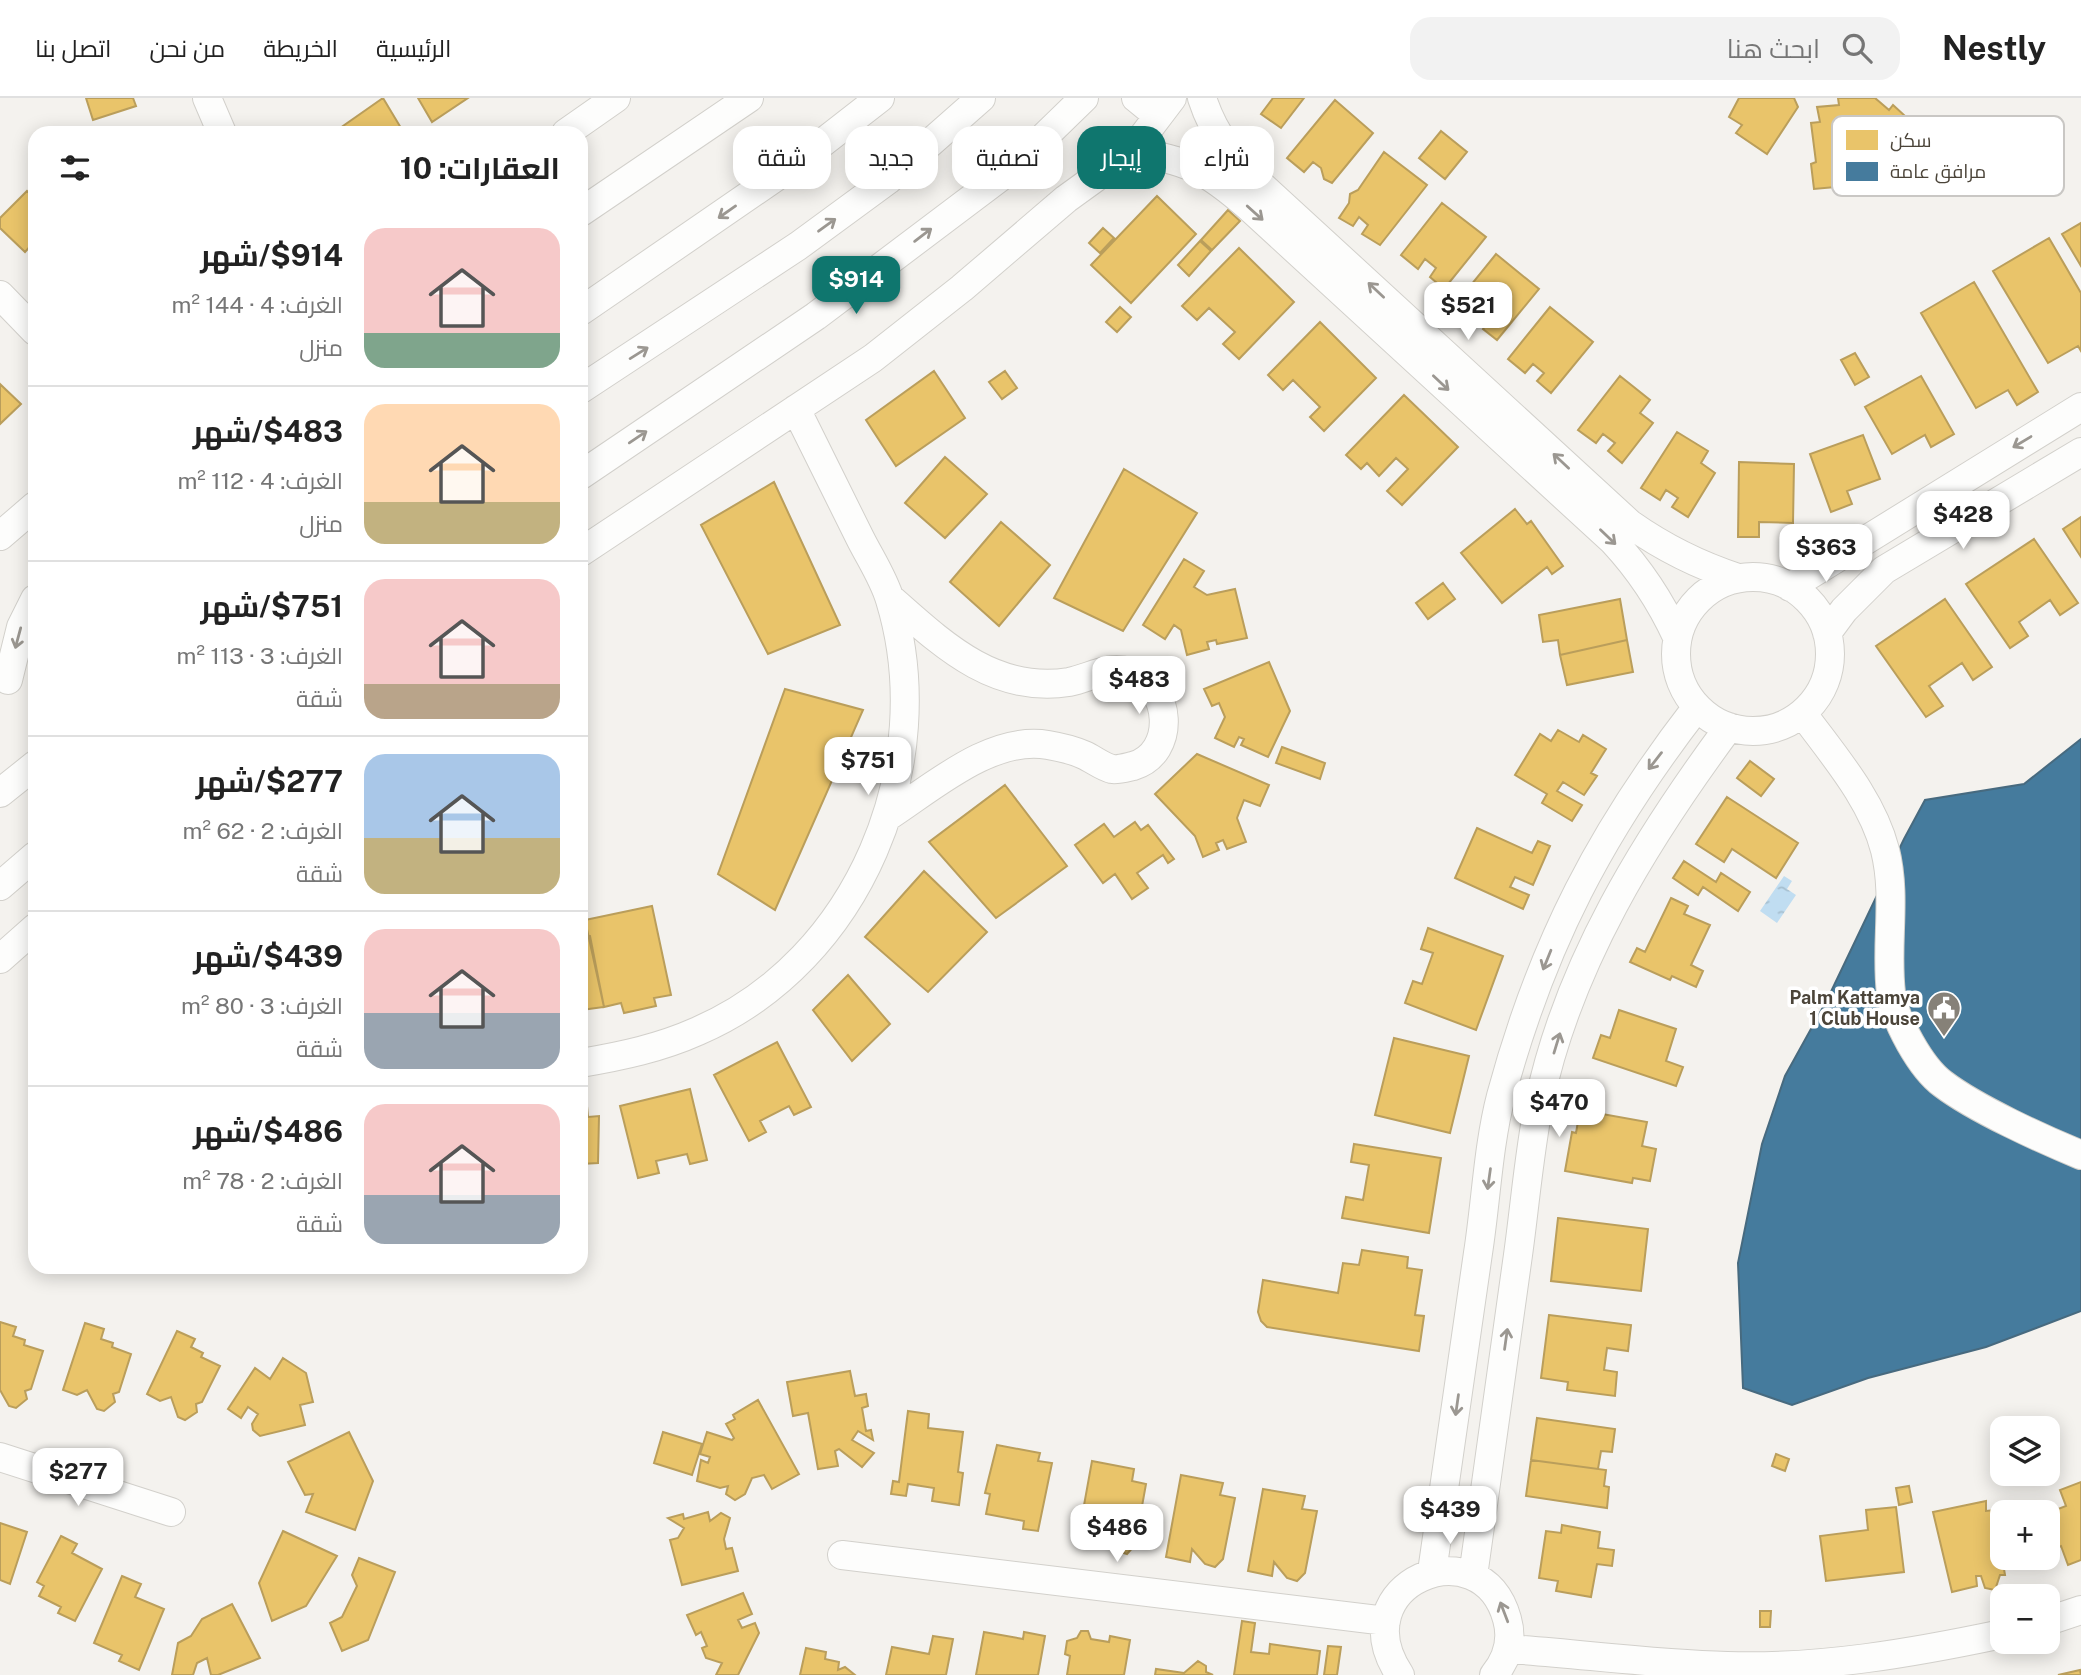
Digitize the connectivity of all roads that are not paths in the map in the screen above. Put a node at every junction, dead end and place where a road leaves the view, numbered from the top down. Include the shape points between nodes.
1 (207, 98) edge
2 (616, 98) edge
3 (749, 98) edge
4 (880, 98) edge
5 (981, 98) edge
6 (1084, 98) edge
7 (1136, 98) edge
8 (1202, 98) edge
9 (1165, 107) edge
10 (219, 126) edge
11 (576, 126) edge
12 (1151, 126) edge
13 (1211, 126) edge
14 (1080, 189) edge
15 (1247, 189) edge
16 (1248, 189) edge
17 (588, 207) edge
18 (0, 295) edge
19 (588, 307) edge
20 (28, 324) edge
21 (588, 384) edge
22 (2081, 407) edge
23 (796, 410) junction
24 (2081, 452) edge
25 (588, 470) edge
26 (28, 511) edge
27 (3, 530) edge
28 (588, 547) edge
29 (1738, 578) junction
30 (1790, 587) junction
31 (890, 598) junction
32 (28, 613) edge
33 (1828, 634) junction
34 (1677, 637) junction
35 (28, 668) edge
36 (4, 683) edge
37 (1697, 707) junction
38 (1803, 713) junction
39 (1730, 727) junction
40 (28, 771) edge
41 (0, 793) edge
42 (887, 817) junction
43 (28, 862) edge
44 (0, 886) edge
45 (28, 934) edge
46 (0, 959) edge
47 (588, 1062) edge
48 (2081, 1155) edge
49 (0, 1457) edge
50 (171, 1512) dead end
51 (842, 1555) dead end
52 (1432, 1572) junction
53 (1473, 1576) junction
54 (2081, 1610) edge
55 (2060, 1616) edge
56 (1385, 1621) junction
57 (1990, 1637) edge
58 (1508, 1648) junction
59 (1401, 1675) edge
60 (1494, 1675) edge

1 - 10 street
2 - 11 street
3 - 17 street
4 -> 19 street via 799,161
21 -> 5 street via 799,246 888,180
25 -> 6 street via 816,316 1011,169
7 - 9 street
8 - 13 street
9 - 12 street
14 - 23 street via 962,289
15 -> 34 street via 1613,541 1640,570
29 -> 16 street via 1699,565 1630,524
18 - 20 street
22 -> 30 street
23 - 28 street
23 - 31 street
24 - 33 street via 1884,570 1844,610
26 - 27 street
29 - 30 street via 1756,577
29 - 34 street via 1703,596 1689,610
30 - 33 street via 1813,607
31 - 42 street via 904,660 906,725
31 - 42 street via 951,652 987,673 1027,683 1069,682 1108,670 1132,672 1152,685 1163,705 1164,729 1154,750 1136,765 1113,770 1082,754 1045,744 1009,747 974,761
32 -> 36 street
33 - 38 street via 1827,677
34 - 37 street via 1676,662 1683,687
35 - 36 street
37 - 39 street
37 -> 52 street via 1646,774 1601,845 1563,920 1531,998 1500,1099
38 - 39 street via 1768,730
38 - 48 street via 1849,778 1885,849 1893,913 1891,996 1909,1044 1942,1084
53 -> 39 street via 1539,1102 1595,943 1678,795
40 - 41 street
42 - 47 street via 876,849 845,906 805,956 756,998 688,1035 640,1053
43 - 44 street
45 - 46 street
49 - 50 street
51 - 56 street
52 - 53 street
52 - 56 street via 1418,1577 1397,1595
58 -> 53 street via 1510,1627 1504,1606 1491,1588
54 - 55 street
56 - 59 street via 1390,1660
57 - 58 street via 1917,1652 1823,1663 1728,1666
58 - 60 street

